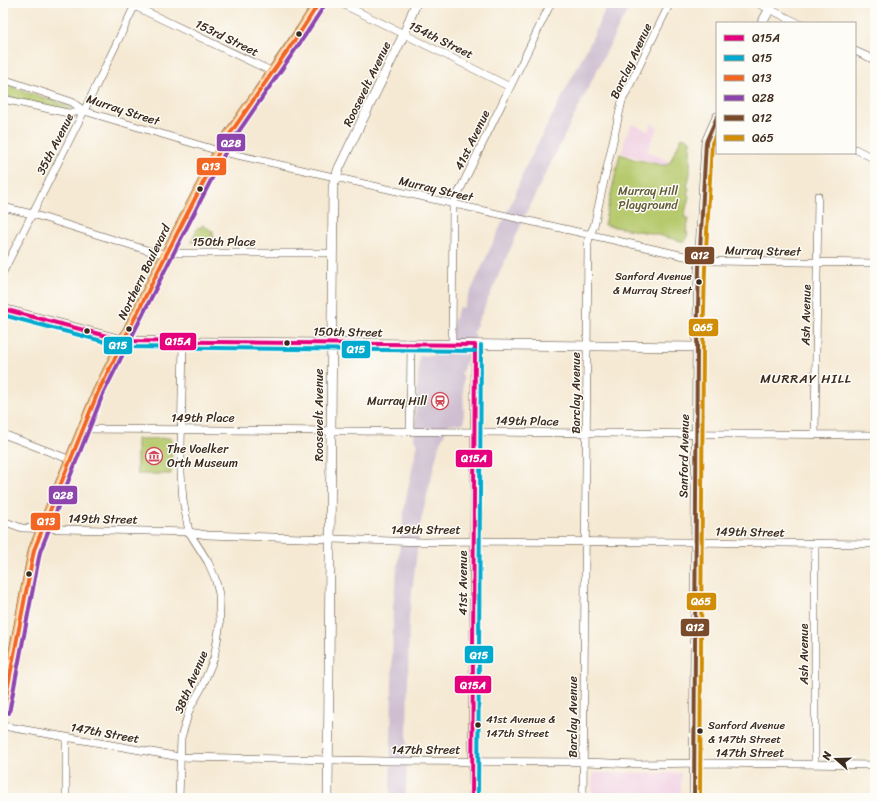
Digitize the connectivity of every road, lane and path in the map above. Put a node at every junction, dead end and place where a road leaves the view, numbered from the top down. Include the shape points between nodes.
1 (319, 3) edge
2 (340, 3) edge
3 (416, 3) edge
4 (551, 3) edge
5 (670, 3) edge
6 (757, 3) edge
7 (133, 4) edge
8 (771, 6) edge
9 (763, 22) edge
10 (796, 22) edge
11 (404, 34) junction
12 (856, 51) edge
13 (875, 60) edge
14 (273, 72) junction
15 (3, 79) edge
16 (510, 87) junction
17 (3, 99) edge
18 (84, 111) junction
19 (716, 119) edge
20 (856, 150) edge
21 (219, 151) junction
22 (875, 159) edge
23 (336, 177) junction
24 (818, 196) dead end
25 (453, 204) junction
26 (3, 206) edge
27 (32, 214) junction
28 (590, 234) junction
29 (168, 253) junction
30 (332, 253) junction
31 (700, 259) junction
32 (817, 262) junction
33 (875, 263) edge
34 (3, 272) edge
35 (3, 309) edge
36 (124, 341) junction
37 (183, 342) junction
38 (332, 344) junction
39 (411, 344) junction
40 (452, 345) junction
41 (476, 345) junction
42 (587, 346) junction
43 (697, 347) junction
44 (84, 429) junction
45 (181, 429) junction
46 (331, 430) junction
47 (413, 431) junction
48 (475, 432) junction
49 (586, 433) junction
50 (697, 433) junction
51 (3, 434) edge
52 (815, 435) junction
53 (875, 435) edge
54 (71, 460) junction
55 (3, 521) edge
56 (43, 529) junction
57 (189, 532) junction
58 (330, 540) junction
59 (474, 541) junction
60 (585, 542) junction
61 (696, 542) junction
62 (815, 544) junction
63 (875, 544) edge
64 (3, 712) edge
65 (3, 726) edge
66 (66, 737) junction
67 (180, 757) junction
68 (328, 760) junction
69 (472, 761) junction
70 (584, 762) junction
71 (694, 764) junction
72 (815, 764) junction
73 (875, 765) edge
74 (66, 798) edge
75 (179, 798) edge
76 (328, 798) edge
77 (472, 798) edge
78 (583, 798) edge
79 (694, 798) edge

1 - 14 main road, Northern Boulevard
2 - 11 street, 154th Street
3 - 11 street, Roosevelt Avenue
4 - 16 street, 41st Avenue
5 - 28 street, Barclay Avenue via 622,101 594,226
6 - 8 street
7 - 14 street, 153rd Street
7 - 18 street, 35th Avenue
8 - 9 street
8 - 10 street
11 - 16 street, 154th Street
11 - 23 street, Roosevelt Avenue
12 - 13 street
14 - 21 main road, Northern Boulevard
15 - 18 street, Murray Street via 72,102
16 - 25 street, 41st Avenue
17 - 18 street via 68,113
18 - 21 street, Murray Street
18 - 27 street, 35th Avenue
19 - 31 street, Sanford Avenue via 706,142
20 - 22 street
21 - 23 street, Murray Street
21 - 29 main road, Northern Boulevard
23 - 25 street, Murray Street
23 - 30 street, Roosevelt Avenue via 333,186
24 - 32 street, Ash Avenue
25 - 28 street, Murray Street
25 - 40 street, 41st Avenue
26 - 27 street, 150th Place
27 - 29 street, 150th Place via 156,253
27 - 34 street, 35th Avenue
28 - 31 street, Murray Street
28 - 42 street, Barclay Avenue
29 - 30 street, 150th Place
29 - 36 main road, Northern Boulevard
30 - 38 street, Roosevelt Avenue
31 - 32 street, Murray Street
31 - 43 street, Sanford Avenue
32 - 33 street, Murray Street
32 - 52 street, Ash Avenue
35 - 36 street, 150th Street
36 - 37 street, 150th Street
36 - 44 main road, Northern Boulevard via 98,392
37 - 38 street, 150th Street
37 - 45 street, 38th Avenue
38 - 39 street, 150th Street
38 - 46 street, Roosevelt Avenue
39 - 40 street, 150th Street
39 - 47 street
40 - 41 street, 150th Street
41 - 42 street, 150th Street
41 - 48 street, 41st Avenue
42 - 43 street, 150th Street
42 - 49 street, Barclay Avenue
43 - 50 street, Sanford Avenue
44 - 45 street, 149th Place
44 - 54 main road, Northern Boulevard
45 - 46 street, 149th Place
45 - 57 street, 38th Avenue via 183,500
46 - 47 street, 149th Place
46 - 58 street, Roosevelt Avenue
47 - 48 street, 149th Place
48 - 49 street, 149th Place
48 - 59 street, 41st Avenue
49 - 50 street, 149th Place
49 - 60 street, Barclay Avenue
50 - 52 street, 149th Place
50 - 61 street, Sanford Avenue
51 - 54 street
52 - 53 street, 149th Place
54 - 56 main road, Northern Boulevard
55 - 56 street, 149th Street via 22,528
56 - 57 street, 149th Street
56 - 64 main road, Northern Boulevard via 34,550
57 - 58 street, 149th Street
57 - 67 street, 38th Avenue via 215,578 219,594 220,624 214,658 190,708 181,738
58 - 59 street, 149th Street
58 - 68 street, Roosevelt Avenue
59 - 60 street, 149th Street
59 - 69 street, 41st Avenue
60 - 61 street, 149th Street
60 - 70 street, Barclay Avenue
61 - 62 street, 149th Street
61 - 71 street, Sanford Avenue
62 - 63 street, 149th Street
62 - 72 street, Ash Avenue
65 - 66 street, 147th Street
66 - 67 street, 147th Street
66 - 74 street
67 - 68 street, 147th Street
67 - 75 street, 38th Avenue
68 - 69 street, 147th Street
68 - 76 street, Roosevelt Avenue
69 - 70 street, 147th Street
69 - 77 street, 41st Avenue
70 - 71 street, 147th Street
70 - 78 street, Barclay Avenue
71 - 72 street, 147th Street
71 - 79 street, Sanford Avenue
72 - 73 street, 147th Street

